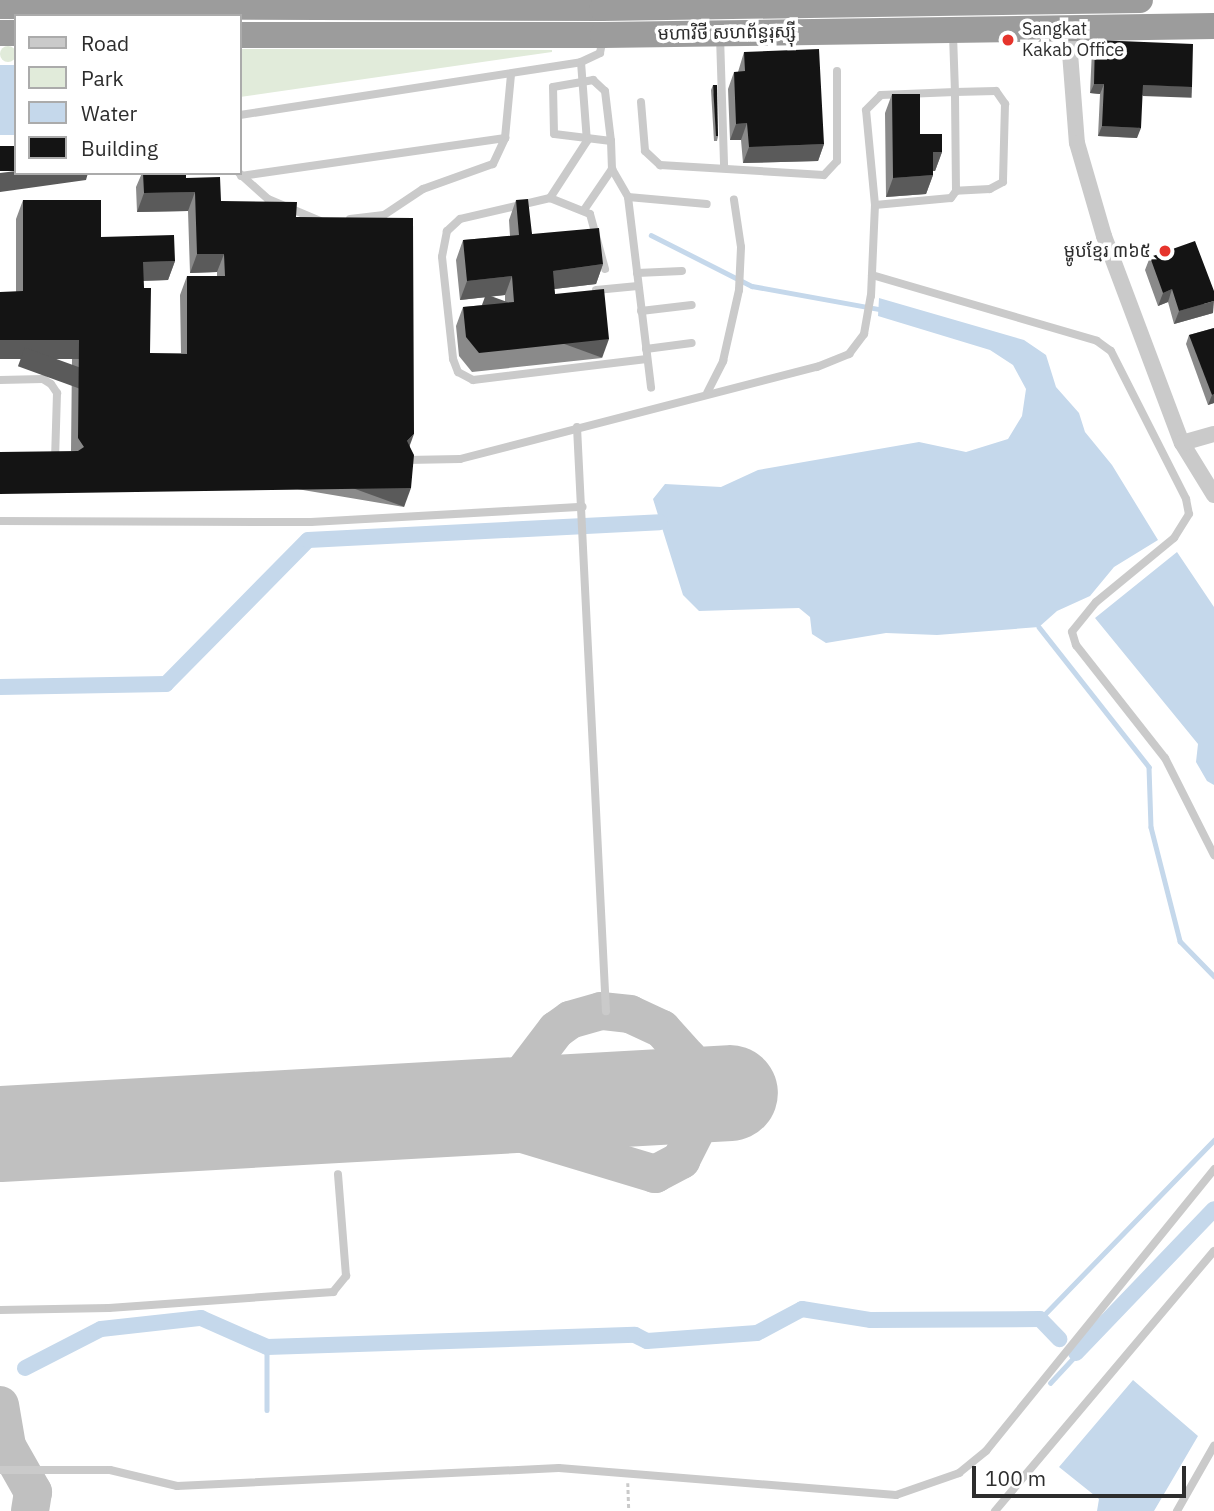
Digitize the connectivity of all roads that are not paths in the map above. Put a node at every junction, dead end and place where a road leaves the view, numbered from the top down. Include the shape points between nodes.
1 (1140, 0) edge
2 (1029, 1) edge
3 (81, 3) edge
4 (374, 3) edge
5 (456, 4) edge
6 (530, 4) edge
7 (696, 4) edge
8 (614, 5) edge
9 (0, 6) edge
10 (218, 7) edge
11 (888, 11) edge
12 (1214, 26) edge
13 (953, 27) junction
14 (1068, 27) junction
15 (720, 33) junction
16 (242, 35) edge
17 (456, 35) junction
18 (612, 35) junction
19 (580, 62) junction
20 (837, 71) dead end
21 (511, 74) junction
22 (582, 81) junction
23 (955, 92) junction
24 (641, 102) dead end
25 (242, 115) edge
26 (505, 138) junction
27 (587, 141) junction
28 (611, 141) junction
29 (723, 166) junction
30 (612, 169) junction
31 (240, 175) edge
32 (242, 175) edge
33 (956, 191) junction
34 (628, 197) junction
35 (550, 198) junction
36 (734, 200) dead end
37 (707, 204) dead end
38 (875, 205) junction
39 (584, 210) junction
40 (605, 269) edge
41 (682, 271) dead end
42 (637, 273) junction
43 (872, 275) junction
44 (638, 286) junction
45 (582, 291) edge
46 (692, 305) dead end
47 (641, 311) junction
48 (692, 343) dead end
49 (646, 349) junction
50 (647, 359) junction
51 (0, 380) edge
52 (651, 388) dead end
53 (707, 393) junction
54 (577, 427) junction
55 (1214, 434) edge
56 (1182, 443) junction
57 (407, 460) edge
58 (41, 463) edge
59 (1214, 495) edge
60 (583, 507) junction
61 (0, 521) edge
62 (1214, 855) edge
63 (606, 1011) dead end
64 (1214, 1169) edge
65 (338, 1174) dead end
66 (1214, 1251) edge
67 (0, 1310) edge
68 (1214, 1446) edge
69 (0, 1470) edge
70 (995, 1511) edge
71 (1177, 1511) edge

1 - 2 highway, មហាវិថី សហព័ន្ធរុស្ស៊ី
2 - 11 highway, មហាវិថី សហព័ន្ធរុស្ស៊ី
3 - 9 highway, មហាវិថី សហព័ន្ធរុស្ស៊ី
3 - 10 highway, មហាវិថី សហព័ន្ធរុស្ស៊ី
4 - 5 highway, មហាវិថី សហព័ន្ធរុស្ស៊ី
4 - 10 highway, មហាវិថី សហព័ន្ធរុស្ស៊ី
5 - 6 highway, មហាវិថី សហព័ន្ធរុស្ស៊ី
5 - 17 lane
6 - 8 highway, មហាវិថី សហព័ន្ធរុស្ស៊ី
7 - 8 highway, មហាវិថី សហព័ន្ធរុស្ស៊ី
7 - 11 highway, មហាវិថី សហព័ន្ធរុស្ស៊ី
8 - 18 highway
11 - 13 highway, មហាវិថី សហព័ន្ធរុស្ស៊ី
11 - 15 highway, មហាវិថី សហព័ន្ធរុស្ស៊ី
12 - 14 highway, មហាវិថី សហព័ន្ធរុស្ស៊ី
13 - 14 highway, មហាវិថី សហព័ន្ធរុស្ស៊ី
13 - 23 lane
14 - 56 street via 1077,143 1104,236
15 - 18 highway, មហាវិថី សហព័ន្ធរុស្ស៊ី
15 - 29 lane
16 - 17 highway, មហាវិថី សហព័ន្ធរុស្ស៊ី
17 - 18 highway, មហាវិថី សហព័ន្ធរុស្ស៊ី
18 - 19 lane via 600,53
19 - 21 lane
19 - 22 lane
20 - 29 lane via 837,161 832,171 824,175
21 - 25 lane
21 - 26 lane
22 - 27 lane
22 - 27 lane via 553,87 551,128 560,139
22 - 28 lane via 593,80 605,91
23 - 33 lane
23 - 33 lane via 996,91 1003,96 1006,175 1000,186
23 - 38 lane via 881,95 869,103
24 - 29 lane via 645,150 652,160 660,165
26 - 31 lane via 498,159 488,168 422,189 384,215 321,222 268,199
26 - 32 lane
27 - 28 lane
27 - 35 lane
28 - 30 lane
30 - 34 lane
30 - 39 lane
33 - 38 lane via 942,202
34 - 37 lane
34 - 42 lane
35 - 39 lane
35 - 50 lane via 460,219 447,231 442,257 458,372 474,380
36 - 53 lane via 739,290 723,361
38 - 43 lane
39 - 40 lane via 596,226
41 - 42 lane
42 - 44 lane
43 - 53 lane via 870,315 857,345 837,360
43 - 62 lane via 1097,341 1111,351 1186,499 1189,514 1174,538 1096,602 1072,632 1076,645 1165,758
44 - 45 lane
44 - 47 lane
46 - 47 lane
47 - 49 lane
48 - 49 lane
49 - 50 lane
50 - 52 lane
51 - 58 lane via 43,379 57,393 59,463
53 - 54 lane
54 - 57 lane via 460,459
54 - 60 lane
55 - 56 street
56 - 59 street
60 - 61 lane via 311,522
60 - 63 lane
64 - 69 lane via 986,1451 959,1473 896,1495 559,1468 177,1486 110,1470
65 - 67 lane via 346,1276 333,1292 109,1308
66 - 70 lane
68 - 71 lane

